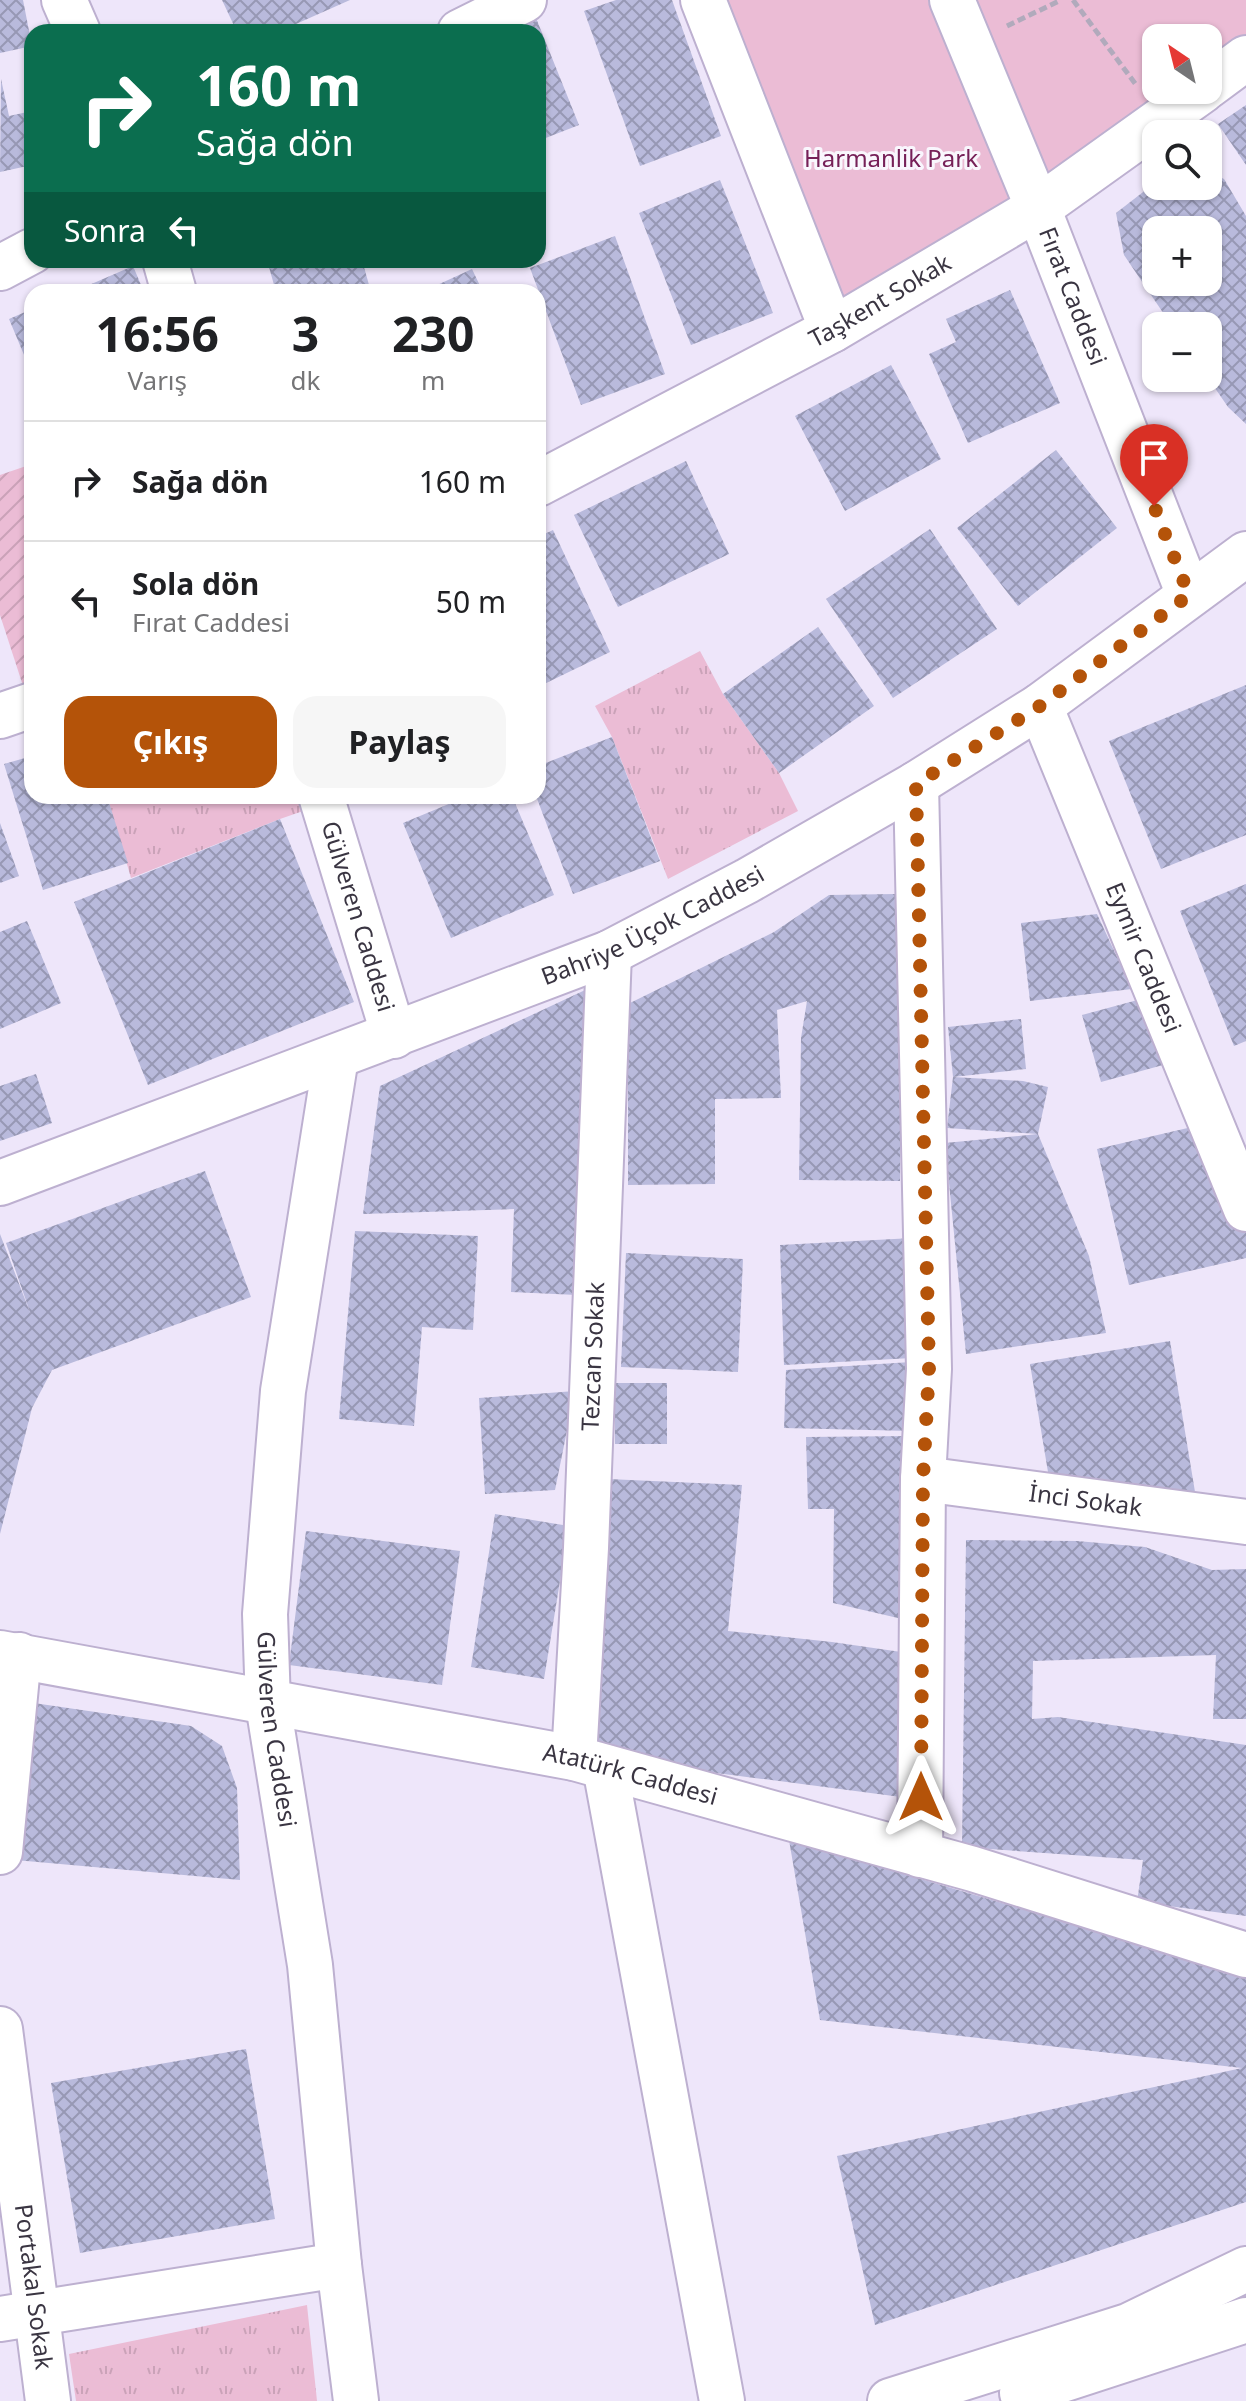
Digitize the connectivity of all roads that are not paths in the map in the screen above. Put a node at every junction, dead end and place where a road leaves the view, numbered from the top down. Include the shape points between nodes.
1 (64, 0) edge
2 (524, 0) edge
3 (703, 0) edge
4 (952, 0) edge
5 (74, 24) edge
6 (476, 24) edge
7 (1246, 58) edge
8 (1222, 76) edge
9 (1184, 104) edge
10 (1038, 208) junction
11 (24, 255) edge
12 (0, 268) edge
13 (832, 330) junction
14 (546, 480) edge
15 (1246, 554) edge
16 (1189, 595) junction
17 (1040, 706) junction
18 (24, 708) edge
19 (0, 716) edge
20 (916, 784) junction
21 (323, 804) edge
22 (609, 953) junction
23 (394, 1036) junction
24 (336, 1057) junction
25 (0, 1183) edge
26 (1246, 1209) edge
27 (923, 1479) junction
28 (1246, 1522) edge
29 (10, 1654) edge
30 (268, 1704) junction
31 (589, 1762) junction
32 (0, 1852) edge
33 (920, 1855) junction
34 (1246, 1955) edge
35 (0, 2029) edge
36 (339, 2265) junction
37 (1246, 2269) edge
38 (18, 2317) edge
39 (1246, 2320) edge
40 (48, 2401) edge
41 (356, 2401) edge
42 (722, 2401) edge
43 (890, 2401) edge
44 (997, 2401) edge

1 - 5 street
2 - 6 street
3 - 13 street
4 - 10 street, Fırat Caddesi
7 - 8 street
9 - 10 street, Taşkent Sokak
10 - 13 street, Taşkent Sokak
10 - 16 street, Fırat Caddesi
11 - 12 street
13 - 14 street, Taşkent Sokak
15 - 16 street, Bahriye Üçok Caddesi
16 - 17 street, Bahriye Üçok Caddesi
17 - 20 street, Bahriye Üçok Caddesi
17 - 26 street, Eymir Caddesi
18 - 19 street
20 - 22 street, Bahriye Üçok Caddesi
20 - 27 street via 929,1369
21 - 23 street, Gülveren Caddesi
22 - 23 street, Bahriye Üçok Caddesi
22 - 31 street, Tezcan Sokak via 586,1548
23 - 24 street, Bahriye Üçok Caddesi
24 - 25 street, Bahriye Üçok Caddesi
24 - 30 street, Gülveren Caddesi via 283,1391 265,1614
27 - 28 street, İnci Sokak
27 - 33 street
29 - 30 street, Atatürk Caddesi
29 - 32 street
30 - 31 street, Atatürk Caddesi
30 - 36 street, Gülveren Caddesi via 310,1965
31 - 33 street, Atatürk Caddesi
31 - 42 street, Tezcan Sokak
33 - 34 street, Atatürk Caddesi
35 - 38 street, Portakal Sokak
36 - 38 street
36 - 41 street, Gülveren Caddesi
37 - 43 street via 1128,2326
38 - 40 street, Portakal Sokak
39 - 44 street

